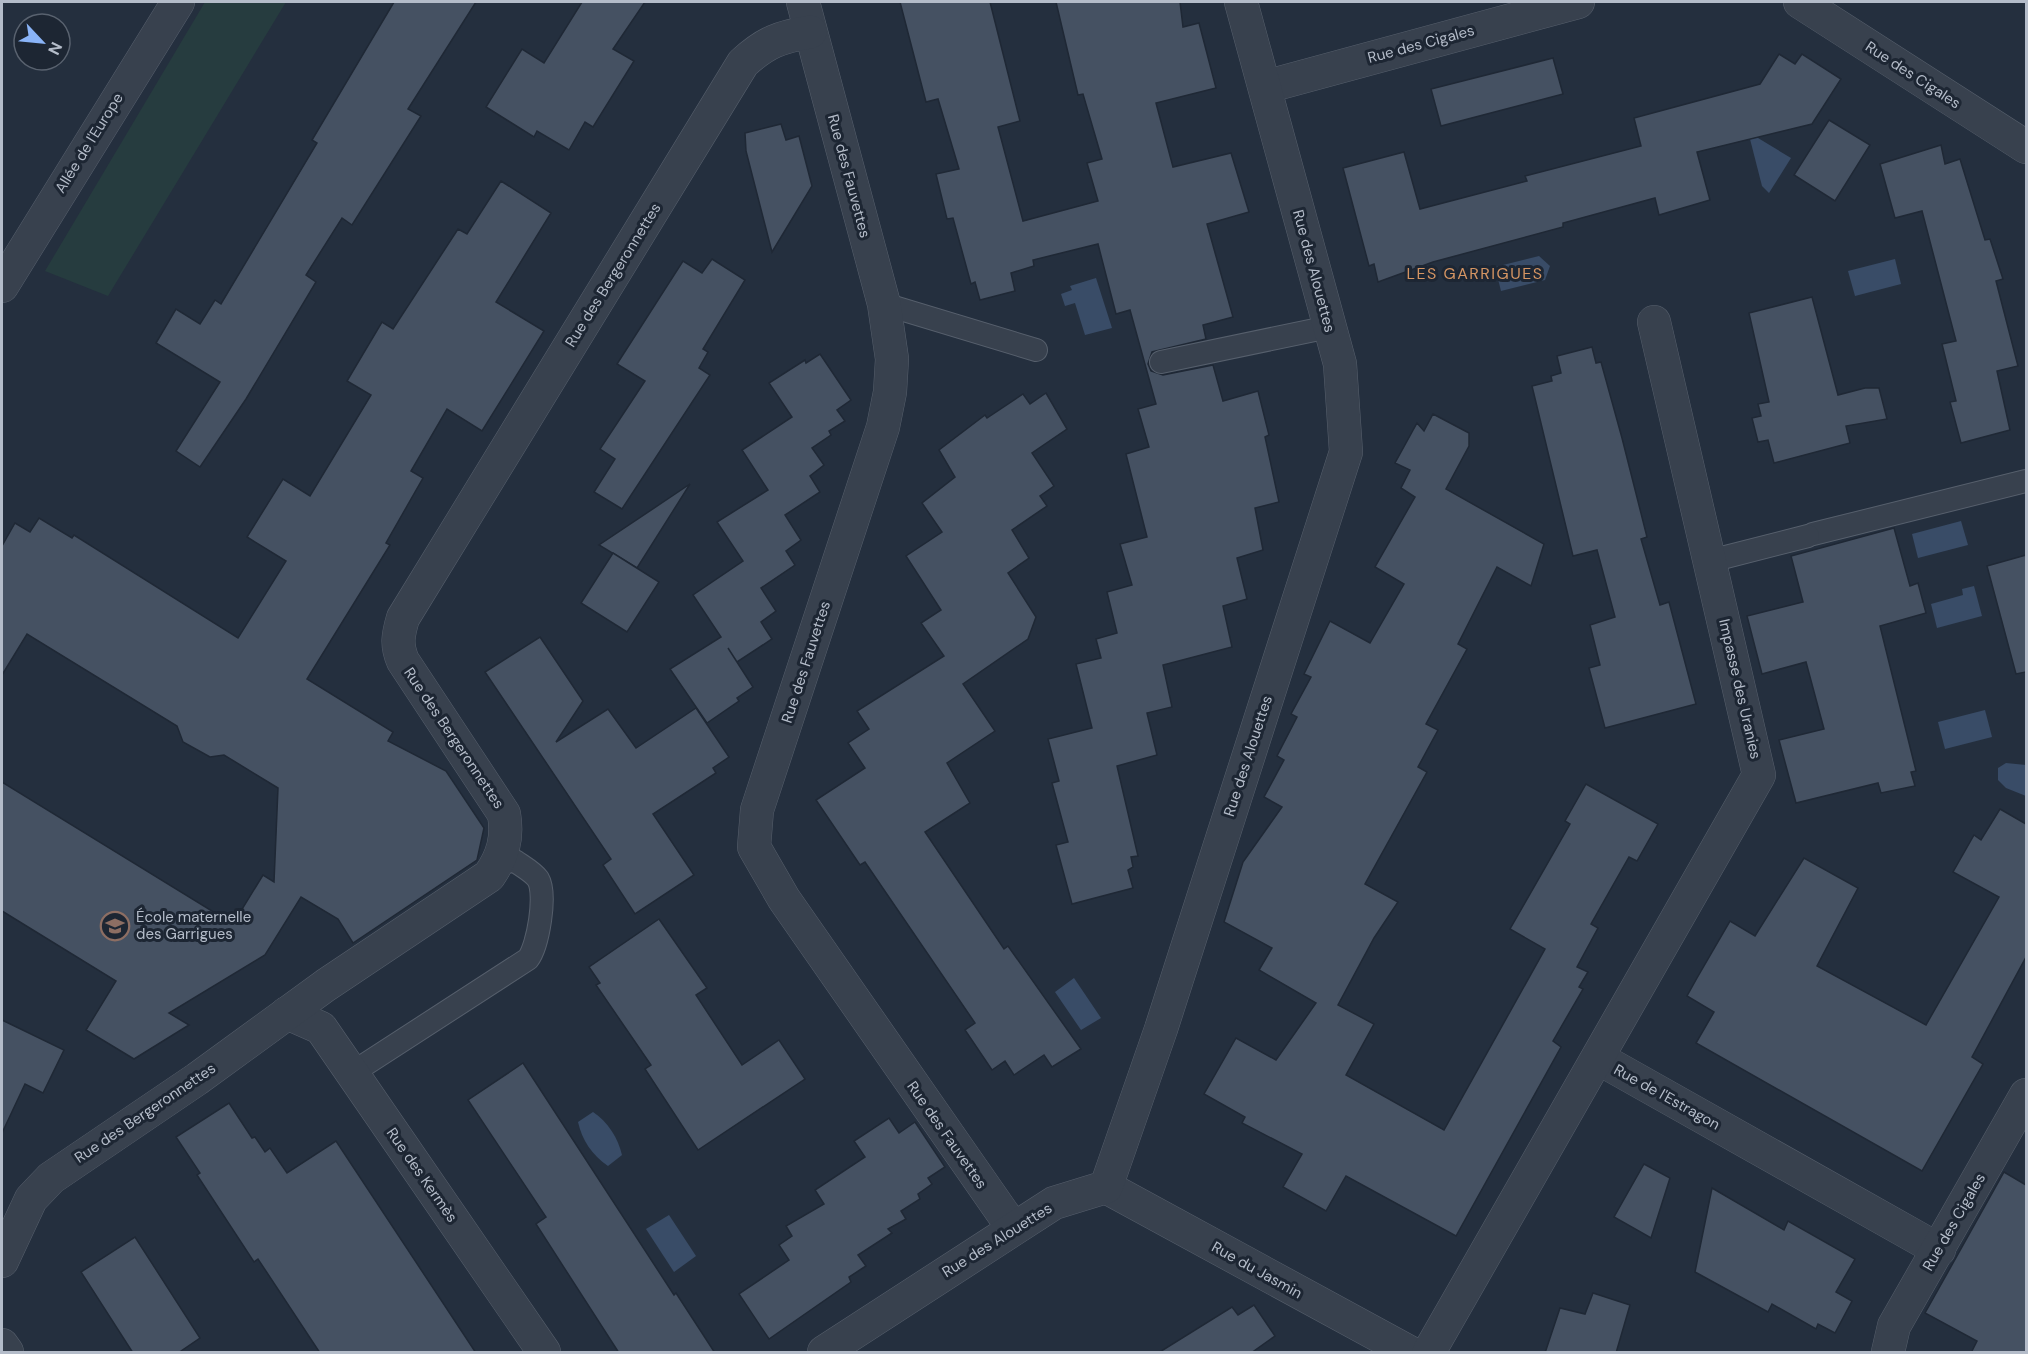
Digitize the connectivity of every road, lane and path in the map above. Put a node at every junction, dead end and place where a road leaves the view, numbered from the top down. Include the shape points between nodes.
1 (178, 2) edge
2 (1241, 2) edge
3 (1578, 2) edge
4 (1800, 2) edge
5 (807, 17) edge
6 (1264, 87) junction
7 (2026, 147) edge
8 (2, 286) edge
9 (884, 304) junction
10 (1654, 322) dead end
11 (1329, 327) junction
12 (1036, 351) dead end
13 (1161, 362) dead end
14 (2026, 481) edge
15 (1710, 561) junction
16 (499, 862) junction
17 (287, 1013) junction
18 (1598, 1058) junction
19 (352, 1073) junction
20 (2026, 1095) edge
21 (1106, 1187) junction
22 (1012, 1228) junction
23 (1939, 1250) junction
24 (2, 1261) edge
25 (2, 1345) edge
26 (7, 1353) edge
27 (544, 1353) edge
28 (824, 1353) edge
29 (1409, 1353) edge
30 (1430, 1353) edge
31 (1888, 1353) edge

1 - 8 street, Allée de l'Europe
2 - 6 street, Rue des Alouettes
3 - 6 street, Rue des Cigales
4 - 7 street, Rue des Cigales
5 - 9 street, Rue des Fauvettes
5 - 16 street, Rue des Bergeronnettes via 743,63 403,618 398,642 403,662 504,814 507,832
6 - 11 street, Rue des Alouettes
9 - 12 lane
9 - 22 street, Rue des Fauvettes via 892,358 883,427 757,810 754,847 784,899
10 - 15 street, Impasse des Uranies
11 - 13 lane
11 - 21 street, Rue des Alouettes via 1340,364 1346,452 1161,1029
14 - 15 lane
15 - 18 street, Impasse des Uranies via 1759,775
16 - 17 street, Rue des Bergeronnettes via 489,876
16 - 19 lane via 515,861 537,879 541,890 534,951 528,959
17 - 19 street, Rue des Kermès via 321,1028
17 - 24 street, Rue des Bergeronnettes via 51,1178 31,1199
18 - 23 street, Rue de l'Estragon
18 - 30 street, Rue de l'Estragon
19 - 27 street, Rue des Kermès
20 - 23 street, Rue des Cigales
21 - 22 street, Rue des Alouettes via 1054,1203
21 - 29 street, Rue du Jasmin
22 - 28 street, Rue des Alouettes
23 - 31 street, Rue des Cigales via 1894,1326
25 - 26 street

